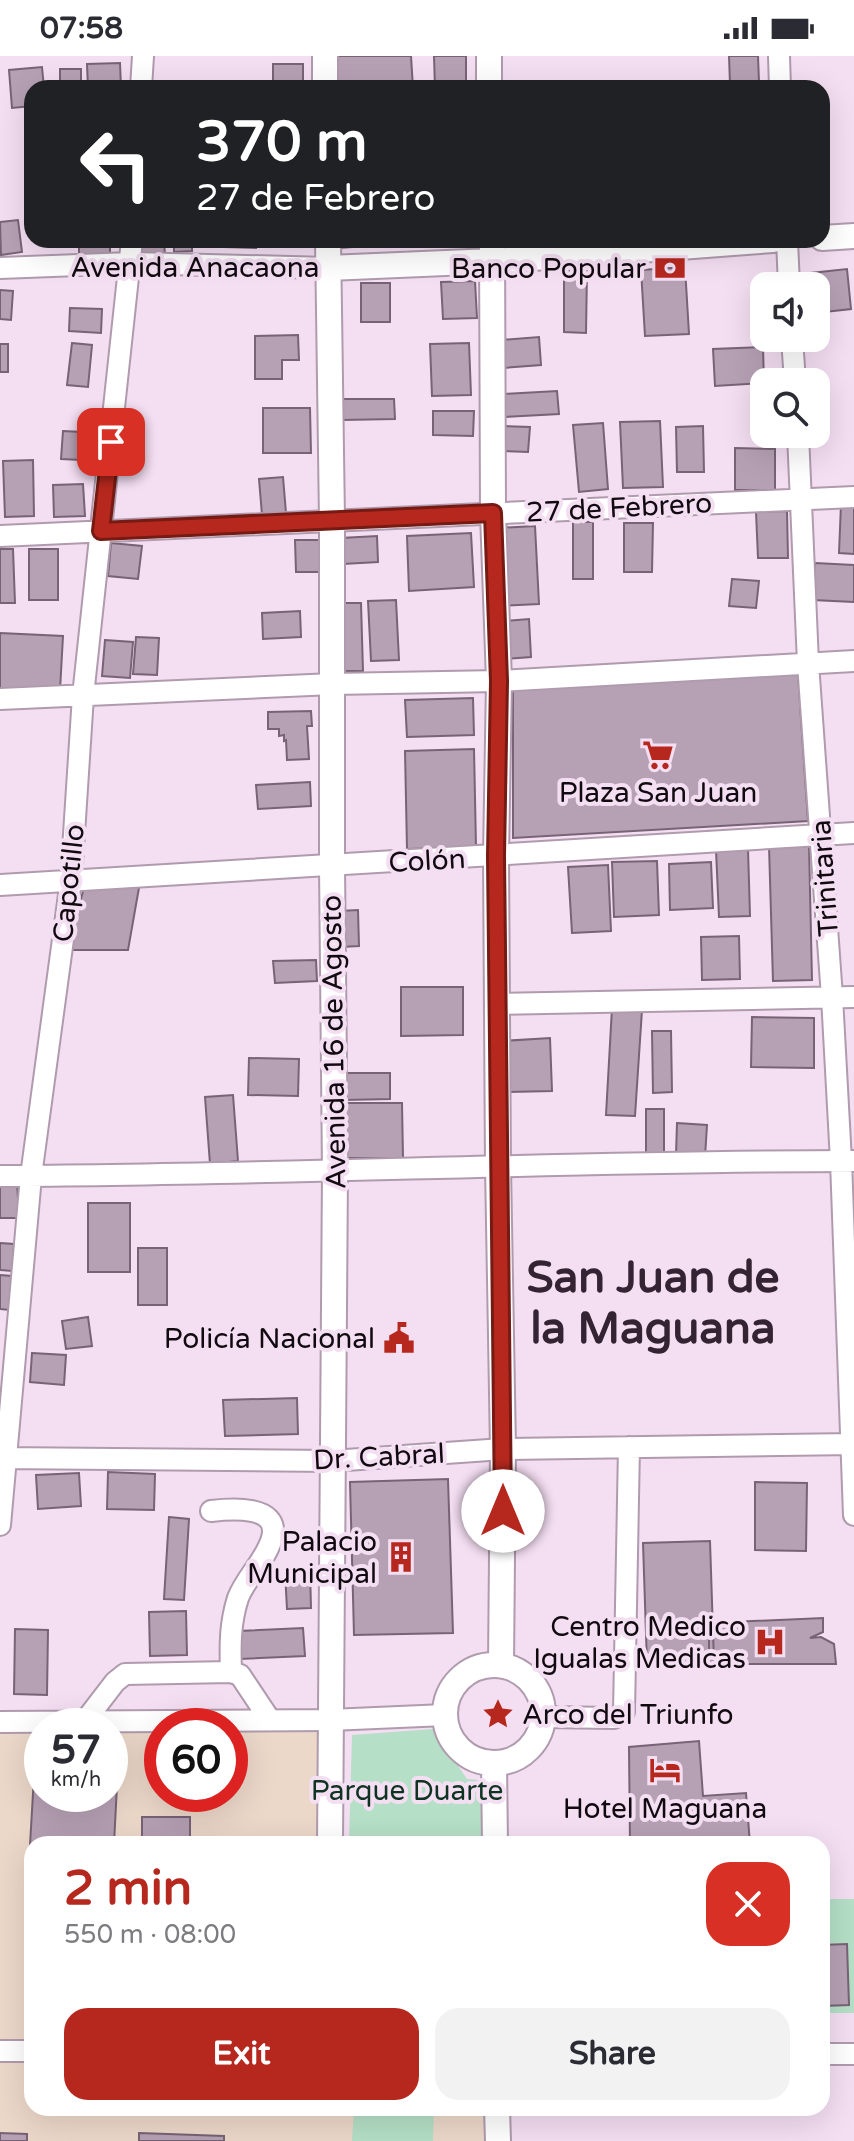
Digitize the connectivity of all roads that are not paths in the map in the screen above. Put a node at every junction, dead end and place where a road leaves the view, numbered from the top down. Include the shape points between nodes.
1 (143, 56) edge
2 (325, 56) edge
3 (489, 56) edge
4 (779, 56) edge
5 (142, 80) edge
6 (325, 80) edge
7 (489, 80) edge
8 (780, 80) edge
9 (854, 236) edge
10 (830, 238) edge
11 (132, 248) edge
12 (328, 248) edge
13 (569, 248) edge
14 (787, 248) edge
15 (492, 251) edge
16 (131, 263) junction
17 (0, 268) edge
18 (328, 268) junction
19 (788, 272) edge
20 (799, 448) edge
21 (854, 497) edge
22 (801, 499) junction
23 (493, 513) junction
24 (332, 521) junction
25 (101, 531) junction
26 (0, 536) edge
27 (854, 661) edge
28 (808, 663) junction
29 (499, 681) junction
30 (333, 684) junction
31 (83, 696) junction
32 (0, 699) edge
33 (854, 833) edge
34 (822, 835) junction
35 (496, 856) junction
36 (332, 865) junction
37 (71, 880) junction
38 (0, 885) edge
39 (832, 997) junction
40 (854, 997) edge
41 (497, 1004) junction
42 (848, 1161) edge
43 (498, 1166) junction
44 (335, 1172) junction
45 (0, 1176) edge
46 (31, 1176) junction
47 (852, 1444) edge
48 (629, 1447) junction
49 (503, 1449) junction
50 (4, 1458) edge
51 (332, 1461) junction
52 (211, 1511) dead end
53 (854, 1515) edge
54 (0, 1525) edge
55 (501, 1665) junction
56 (231, 1672) junction
57 (95, 1708) edge
58 (445, 1715) junction
59 (543, 1717) junction
60 (270, 1720) junction
61 (330, 1720) junction
62 (128, 1721) edge
63 (0, 1722) edge
64 (24, 1722) edge
65 (494, 1764) junction
66 (330, 1836) edge
67 (495, 1836) edge
68 (0, 2051) edge
69 (24, 2051) edge
70 (830, 2054) edge
71 (854, 2054) edge
72 (497, 2116) edge
73 (498, 2141) edge

1 - 5 street
2 - 6 main road
3 - 7 main road
4 - 8 street
9 - 10 main road
11 - 16 street, Capotillo
12 - 18 main road, Avenida 16 de Agosto
13 - 15 main road, Avenida Anacaona
14 - 19 street
15 - 18 main road, Avenida Anacaona
15 - 23 main road
16 - 17 street, Avenida Anacaona
16 - 18 street, Avenida Anacaona
16 - 25 street, Capotillo
18 - 24 main road, Avenida 16 de Agosto
20 - 22 street, Trinitaria
21 - 22 street, 27 de Febrero
22 - 23 street, 27 de Febrero
22 - 28 street, Trinitaria
23 - 24 street, 27 de Febrero
23 - 29 main road
24 - 25 street, 27 de Febrero
24 - 30 main road, Avenida 16 de Agosto
25 - 26 street, 27 de Febrero
25 - 31 street, Capotillo
27 - 28 street
28 - 29 street
28 - 34 street, Trinitaria
29 - 30 street
29 - 35 main road
30 - 31 street
30 - 36 main road, Avenida 16 de Agosto
31 - 32 street
31 - 37 street, Capotillo
33 - 34 street, Colón
34 - 35 street, Colón
34 - 39 street, Trinitaria
35 - 36 street, Colón
35 - 41 main road
36 - 37 street, Colón
36 - 44 main road, Avenida 16 de Agosto
37 - 38 street, Colón
37 - 46 street, Capotillo
39 - 40 street
39 - 41 street
39 - 42 street, Trinitaria
41 - 43 main road
42 - 43 street
42 - 47 street, Trinitaria
43 - 44 street
43 - 49 main road
44 - 46 street
44 - 51 main road, Avenida 16 de Agosto
45 - 46 street
46 - 50 street, Capotillo
47 - 48 street, Dr. Cabral
47 - 53 street, Trinitaria
48 - 49 street, Dr. Cabral
48 - 59 street via 624,1712 614,1718
49 - 51 street, Dr. Cabral
49 - 55 main road
50 - 51 street, Dr. Cabral
50 - 54 street, Capotillo
51 - 61 main road, Avenida 16 de Agosto
52 - 56 street via 239,1507 264,1515 272,1524 272,1537 240,1594 230,1629
55 - 58 main road via 484,1665 455,1683
55 - 59 main road via 527,1677 542,1703
56 - 57 street via 125,1674
56 - 60 street via 240,1675
58 - 61 street
58 - 65 main road via 455,1744 479,1761
59 - 65 main road via 540,1732 522,1755
60 - 61 street
60 - 62 street
61 - 66 main road, Avenida 16 de Agosto
63 - 64 street
65 - 67 main road
68 - 69 street
70 - 71 street
72 - 73 main road

